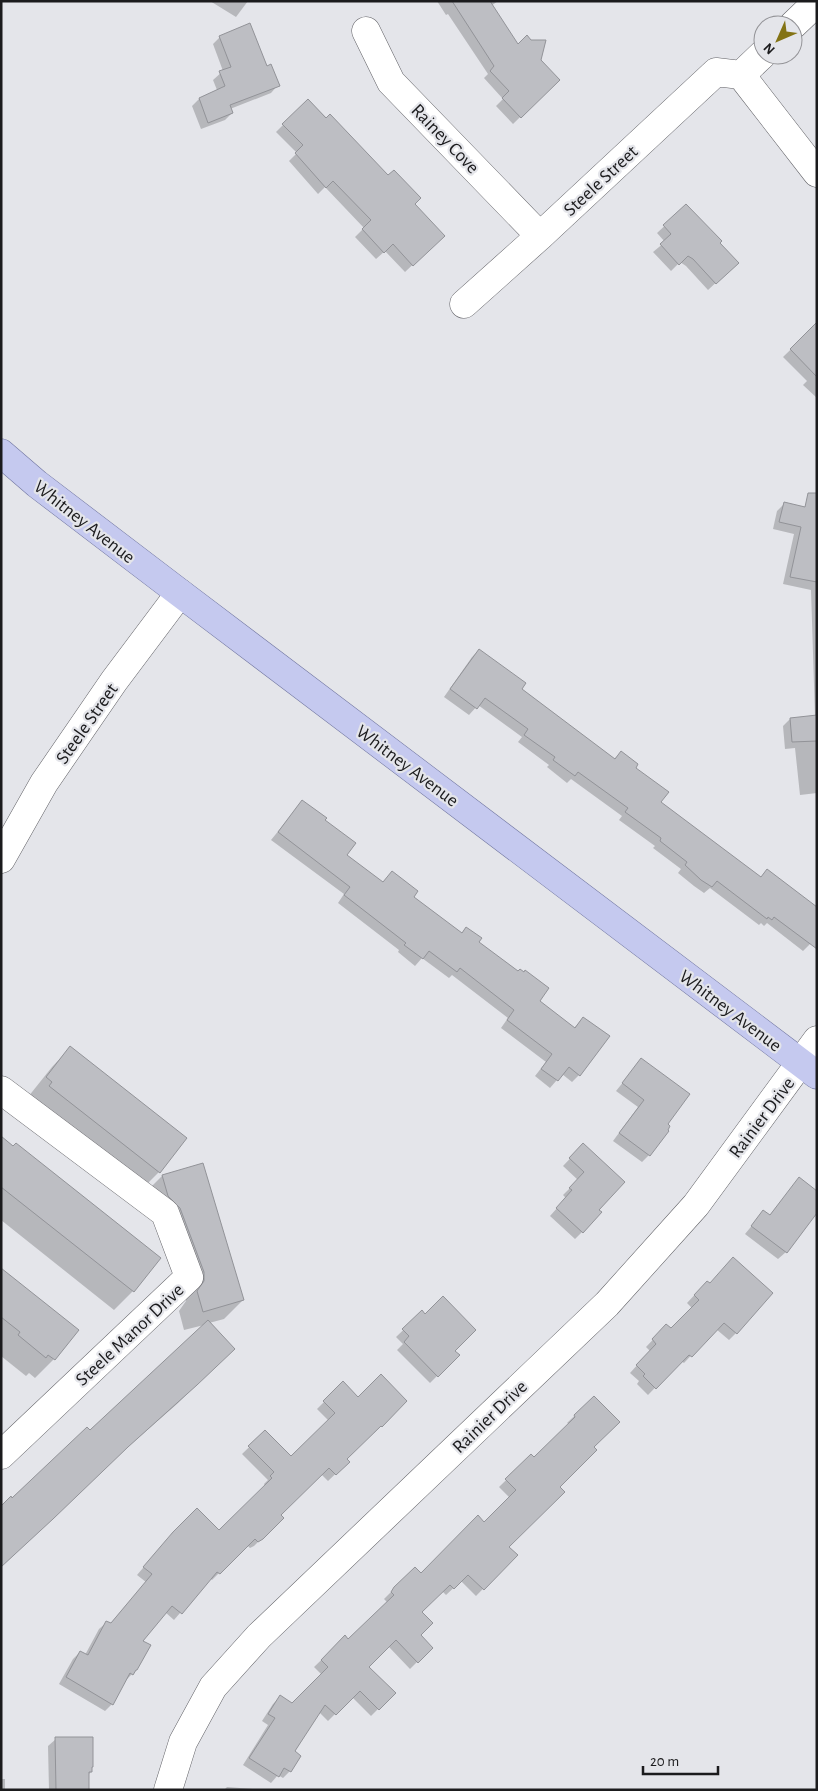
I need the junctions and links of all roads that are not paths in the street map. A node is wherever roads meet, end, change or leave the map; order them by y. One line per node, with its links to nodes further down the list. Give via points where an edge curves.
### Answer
1 (817, 2): 2 (street)
2 (803, 15)
3 (366, 31): 7 (street, Rainey Cove, via 392,82)
4 (753, 64): 5 (street)
5 (741, 75): 6 (street); 7 (street, Steele Street, via 716,72)
6 (817, 173)
7 (540, 236): 8 (street, Steele Street)
8 (464, 304)
9 (1, 453): 10 (main road, Whitney Avenue, via 36,484)
10 (180, 593): 11 (street, Steele Street, via 44,783); 13 (main road, Whitney Avenue)
11 (1, 859)
12 (817, 1040): 13 (street, Rainier Drive)
13 (809, 1069): 16 (street, Rainier Drive, via 696,1205 607,1304 258,1636 214,1687 183,1742)
14 (1, 1090): 15 (street, Steele Manor Drive, via 165,1213 189,1277)
15 (1, 1455)
16 (168, 1790)

